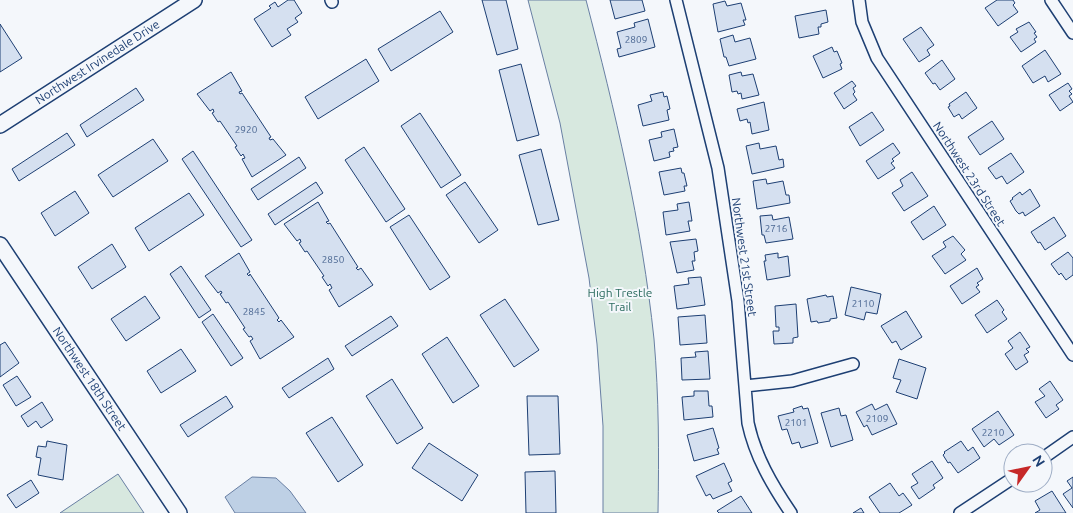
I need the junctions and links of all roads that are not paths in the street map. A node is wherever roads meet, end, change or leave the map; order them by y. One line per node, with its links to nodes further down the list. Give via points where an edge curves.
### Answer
1 (194, 0): 6 (main road, Northwest Irvinedale Drive)
2 (676, 0): 10 (street, Northwest 21st Street, via 718,168 738,301)
3 (859, 0): 8 (street, Northwest 23rd Street, via 862,22 877,58)
4 (1051, 0): 5 (street)
5 (1073, 33)
6 (0, 125)
7 (0, 246): 14 (main road, Northwest 18th Street)
8 (1073, 356)
9 (853, 364): 10 (street, via 792,381)
10 (745, 386): 15 (street, Northwest 21st Street, via 752,443)
11 (1073, 437): 12 (street)
12 (1053, 451)
13 (1003, 485): 16 (street)
14 (179, 513)
15 (791, 513)
16 (960, 513)

